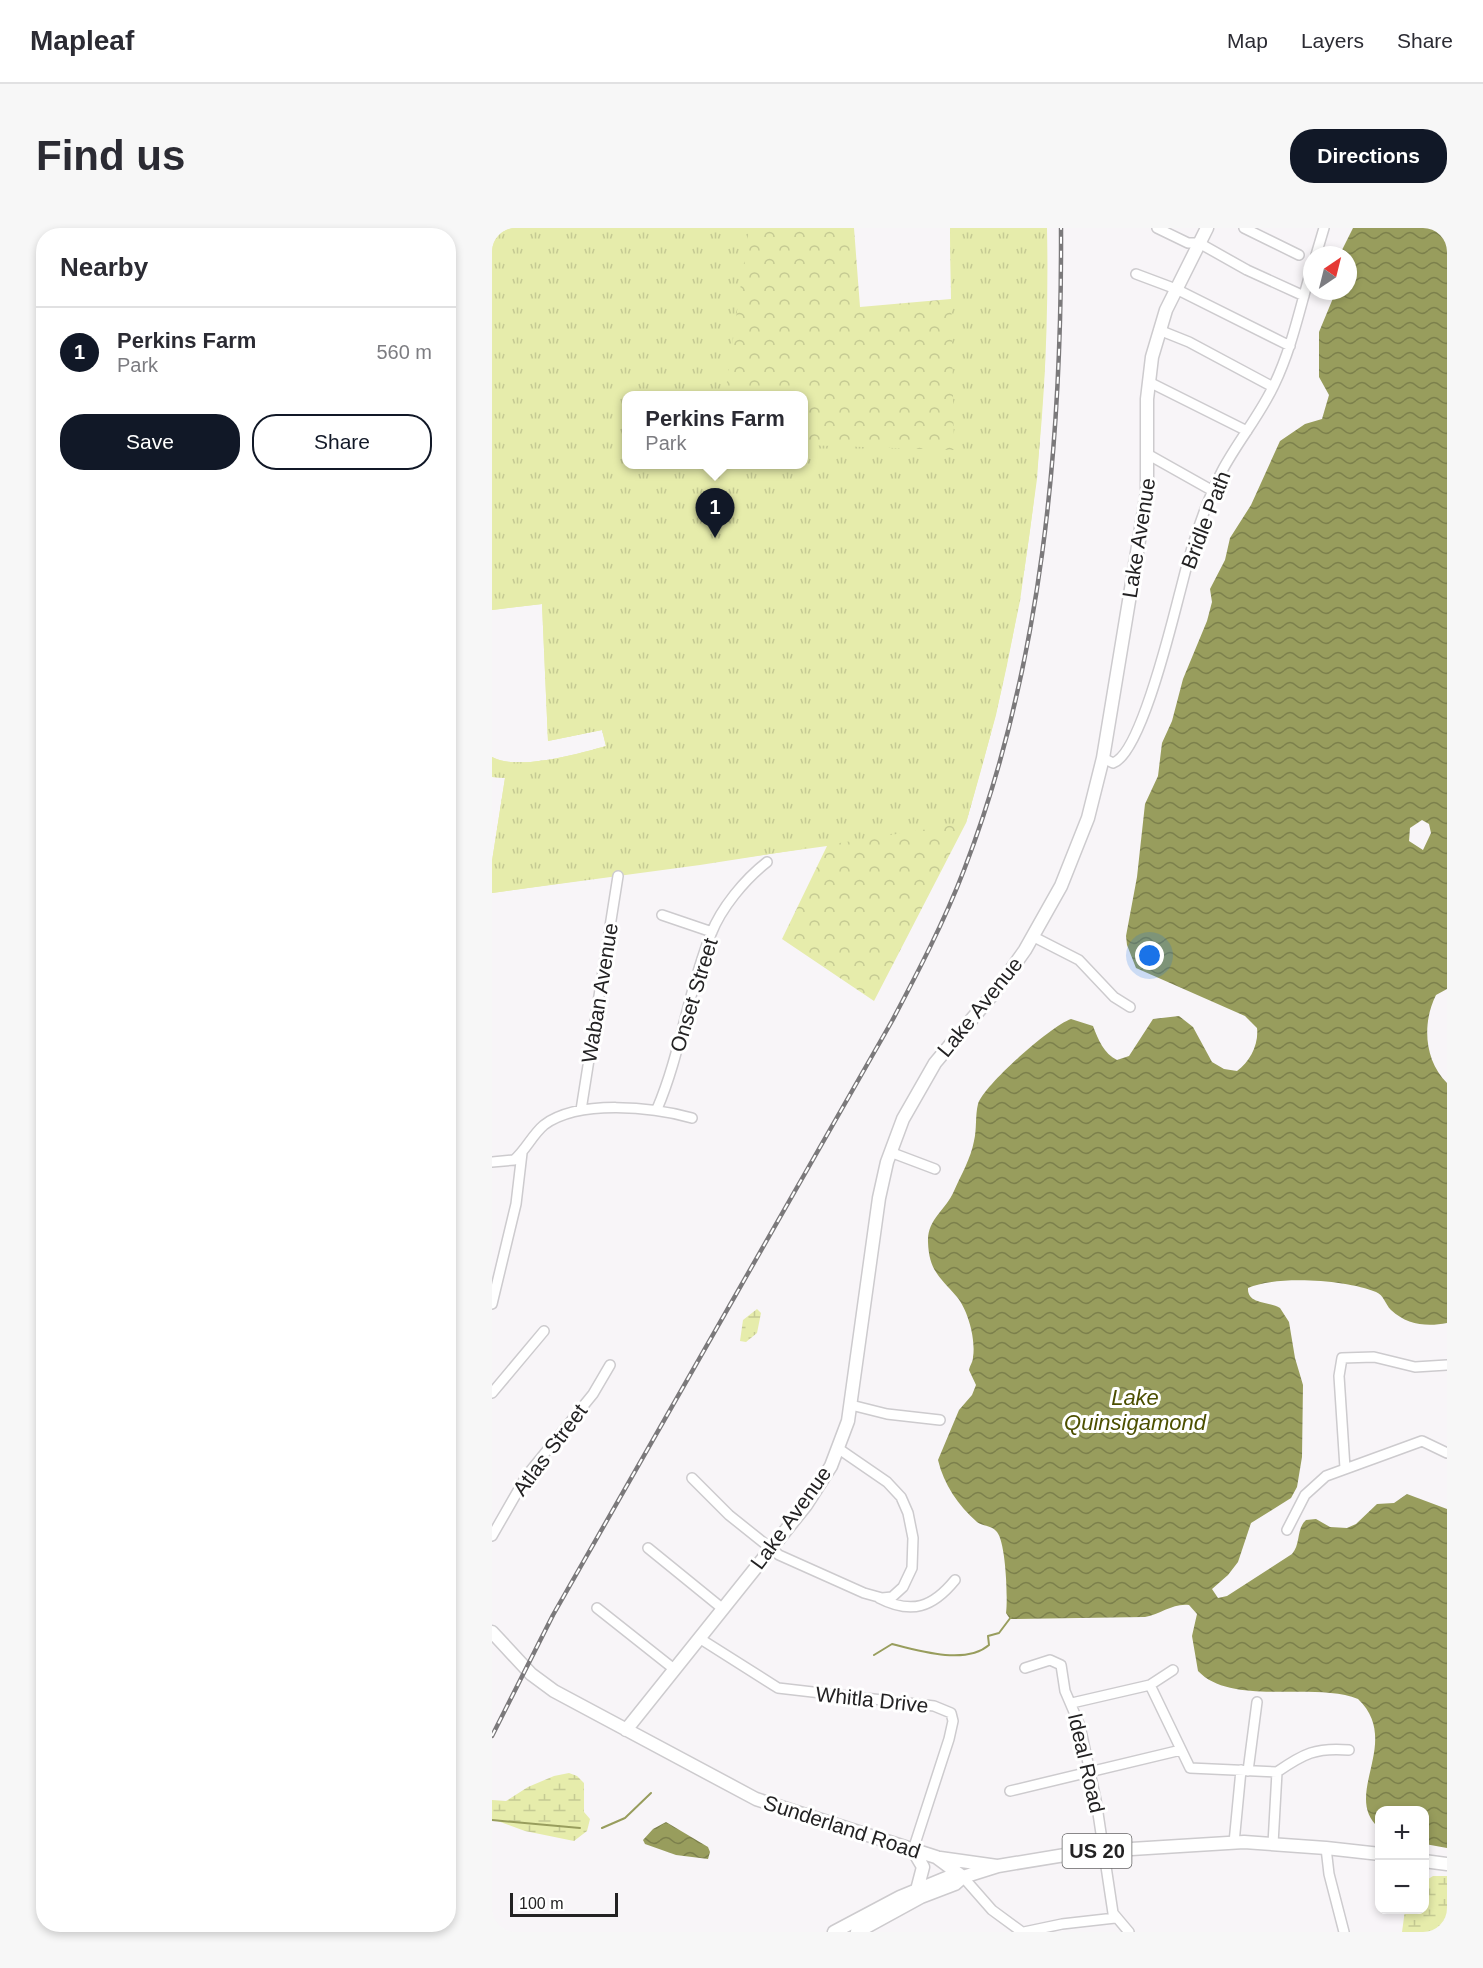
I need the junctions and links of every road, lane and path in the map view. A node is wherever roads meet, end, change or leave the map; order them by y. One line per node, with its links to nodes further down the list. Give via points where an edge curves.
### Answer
1 (1157, 228): 5 (street, via 1188,243)
2 (1207, 228): 5 (main road, Lake Avenue)
3 (1244, 228): 7 (street)
4 (1324, 228): 6 (street)
5 (1199, 243): 9 (main road, Lake Avenue); 10 (street)
6 (1319, 246)
7 (1299, 255)
8 (1136, 274): 9 (street)
9 (1176, 289): 12 (main road, Lake Avenue); 13 (street)
10 (1303, 296)
11 (1303, 300): 13 (street, Bridle Path)
12 (1159, 330): 14 (main road, Lake Avenue); 15 (street)
13 (1290, 346): 15 (street, Bridle Path)
14 (1149, 382): 16 (street); 17 (main road, Lake Avenue)
15 (1274, 387): 16 (street, Bridle Path)
16 (1247, 430): 18 (street, Bridle Path)
17 (1149, 455): 18 (street); 19 (main road, Lake Avenue, via 1146,504)
18 (1213, 491): 19 (street, Bridle Path, via 1185,571 1170,638 1132,743 1119,760)
19 (1103, 758): 24 (main road, Lake Avenue, via 1076,851)
20 (767, 862): 23 (street, Onset Street, via 740,890)
21 (618, 876): 27 (street, Waban Avenue)
22 (662, 915): 23 (street)
23 (712, 932): 26 (street, Onset Street)
24 (1034, 937): 25 (street, via 1079,960 1114,997); 30 (main road, Lake Avenue, via 1003,982 930,1070 906,1111)
25 (1130, 1007)
26 (657, 1109): 27 (street); 28 (street)
27 (581, 1110): 29 (street, via 545,1124)
28 (692, 1118)
29 (522, 1152): 31 (street, via 509,1162); 33 (street, via 516,1204)
30 (890, 1152): 32 (street); 38 (main road, Lake Avenue, via 877,1209)
31 (492, 1162)
32 (935, 1169)
33 (492, 1304)
34 (543, 1331): 37 (street)
35 (610, 1365): 45 (street, Atlas Street, via 593,1394 527,1475)
36 (1447, 1365): 42 (street, via 1415,1367 1372,1357 1342,1358 1339,1376)
37 (492, 1393)
38 (851, 1405): 39 (street); 40 (main road, Lake Avenue)
39 (940, 1420)
40 (839, 1449): 46 (main road, Lake Avenue, via 806,1505); 49 (street, via 887,1482 900,1497 910,1521 914,1550 909,1575 895,1595)
41 (1447, 1453): 42 (street, via 1422,1441)
42 (1345, 1468): 44 (street, via 1310,1489)
43 (692, 1478): 46 (street, via 729,1515)
44 (1287, 1530)
45 (492, 1536)
46 (773, 1547): 49 (street, via 779,1555); 51 (main road, Lake Avenue)
47 (648, 1548): 51 (street)
48 (955, 1580): 49 (street, via 939,1599 910,1607 892,1605)
49 (874, 1596)
50 (597, 1608): 55 (street)
51 (723, 1609): 53 (main road, Lake Avenue)
52 (492, 1632): 60 (main road, Sunderland Road, via 537,1679)
53 (699, 1638): 55 (main road, Lake Avenue); 70 (street, Whitla Drive, via 778,1688 934,1706 951,1713 950,1739)
54 (1025, 1668): 59 (street, Ideal Road, via 1042,1661 1059,1662 1065,1691)
55 (674, 1669): 60 (main road, Lake Avenue)
56 (1173, 1670): 57 (street)
57 (1150, 1685): 59 (street); 61 (street)
58 (1257, 1702): 63 (street)
59 (1072, 1703): 65 (street, Ideal Road)
60 (626, 1730): 70 (main road, Sunderland Road, via 766,1803)
61 (1181, 1750): 63 (street, via 1190,1768); 65 (street)
62 (1349, 1750): 64 (street, via 1321,1749)
63 (1244, 1771): 64 (street); 67 (street)
64 (1277, 1772): 68 (street)
65 (1090, 1773): 66 (street); 71 (street, Ideal Road)
66 (1010, 1791)
67 (1234, 1843): 68 (main road, US 20); 71 (main road, US 20)
68 (1274, 1844): 69 (main road, US 20)
69 (1326, 1848): 72 (main road, US 20); 84 (street)
70 (913, 1850): 73 (main road, Sunderland Road); 78 (main road, via 923,1867)
71 (1105, 1850): 76 (main road, US 20); 79 (street, Ideal Road)
72 (1375, 1853)
73 (936, 1857): 76 (main road); 77 (main road, Sunderland Road)
74 (1429, 1862): 75 (main road)
75 (1447, 1864)
76 (998, 1866): 77 (main road, US 20)
77 (963, 1876): 78 (main road, US 20, via 951,1876); 81 (main road, US 20, via 955,1884 913,1901); 82 (street, via 992,1910)
78 (917, 1890): 80 (main road, US 20)
79 (1115, 1918): 82 (street); 83 (street)
80 (834, 1932)
81 (857, 1932)
82 (1023, 1932)
83 (1129, 1932)
84 (1344, 1932)

